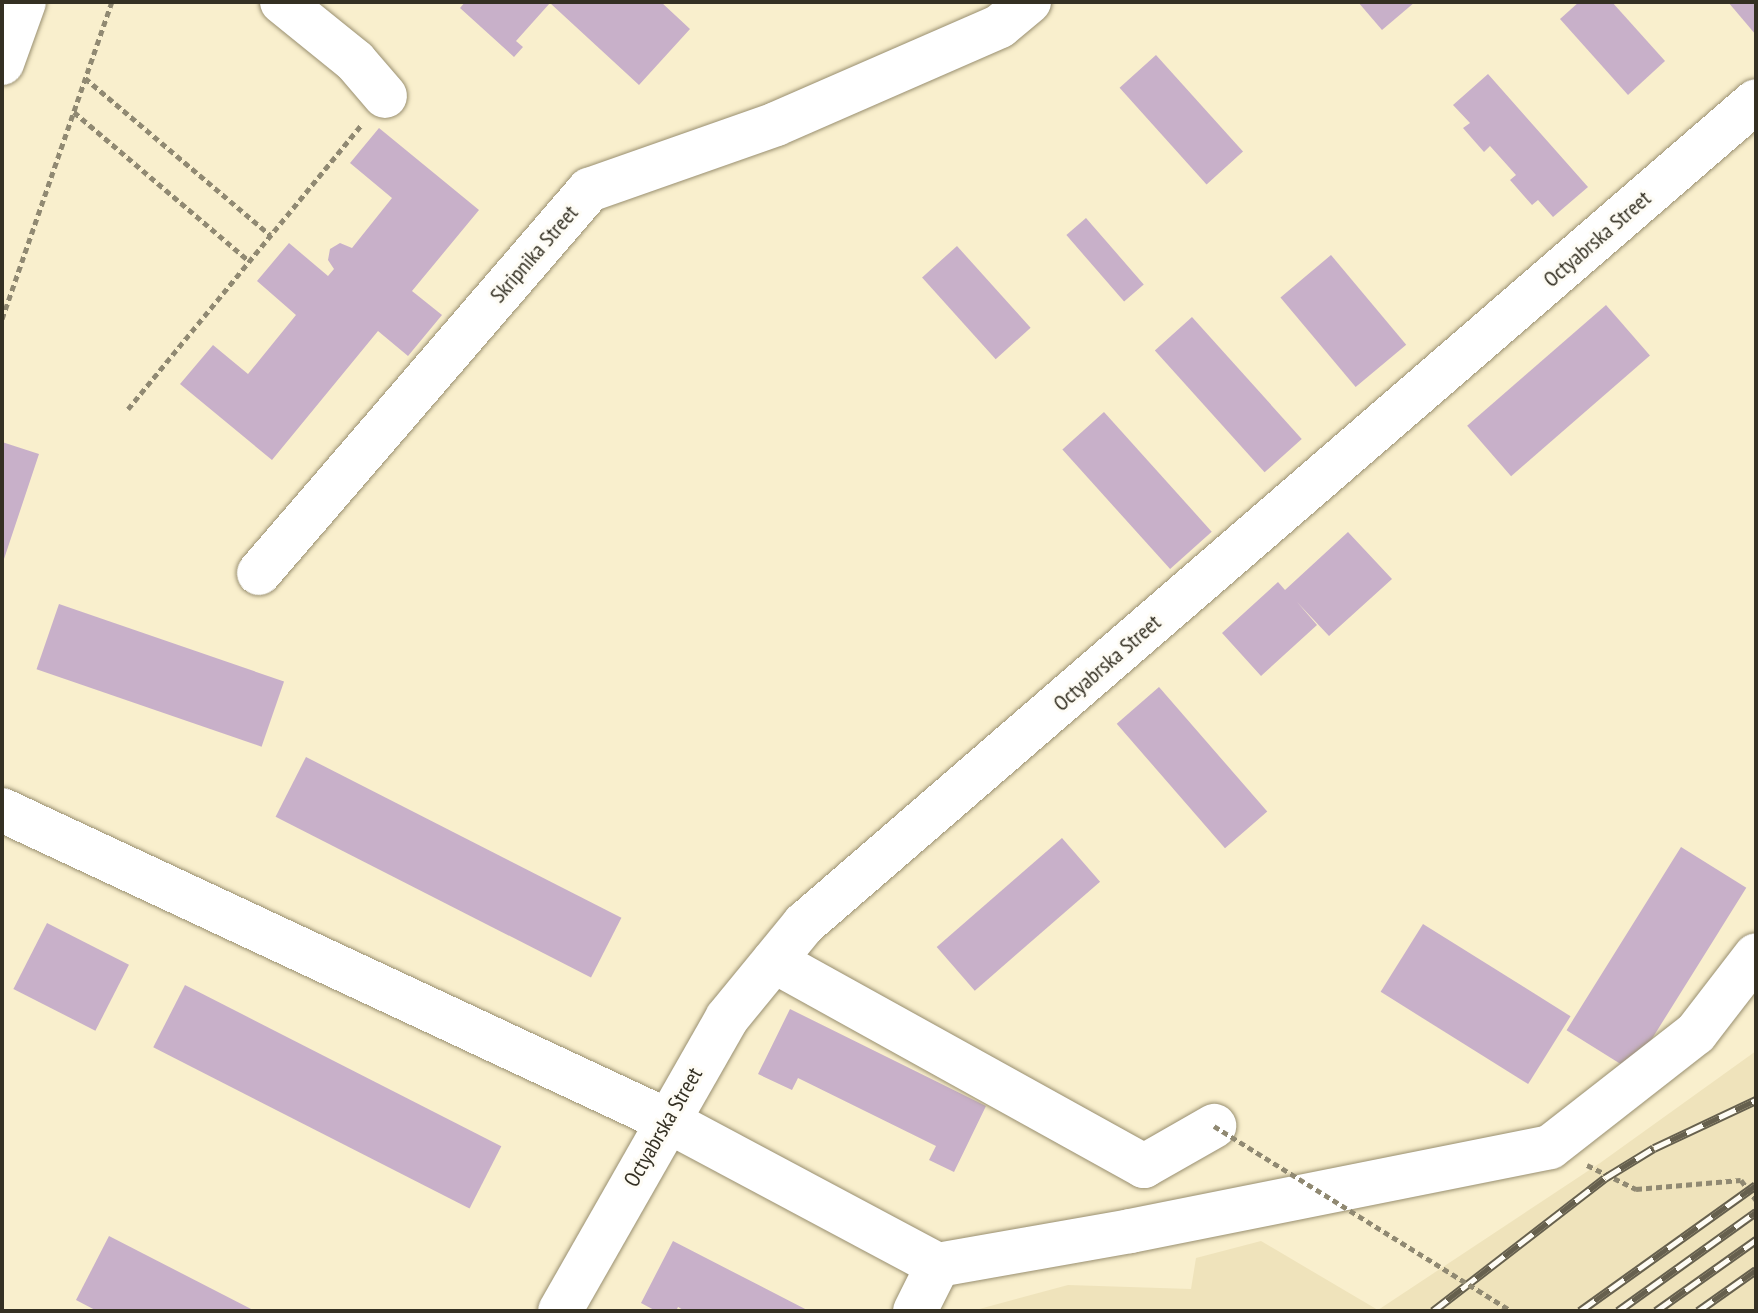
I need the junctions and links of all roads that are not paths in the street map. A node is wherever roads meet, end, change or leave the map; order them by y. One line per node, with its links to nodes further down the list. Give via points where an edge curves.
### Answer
1 (24, 2): 4 (main road)
2 (282, 2): 5 (main road, via 355,61)
3 (1029, 2): 7 (main road, Skripnika Street, via 1000,26 776,124 589,190)
4 (2, 63)
5 (385, 96)
6 (1756, 101): 10 (main road, Octyabrska Street, via 804,924)
7 (259, 573)
8 (2, 810): 11 (main road)
9 (1756, 955): 13 (main road, via 1696,1033 1550,1147)
10 (774, 961): 11 (main road, Octyabrska Street, via 727,1018); 12 (main road, via 1144,1166)
11 (666, 1120): 13 (main road); 14 (main road, Octyabrska Street)
12 (1214, 1126)
13 (938, 1265): 15 (main road)
14 (560, 1311)
15 (915, 1311)

